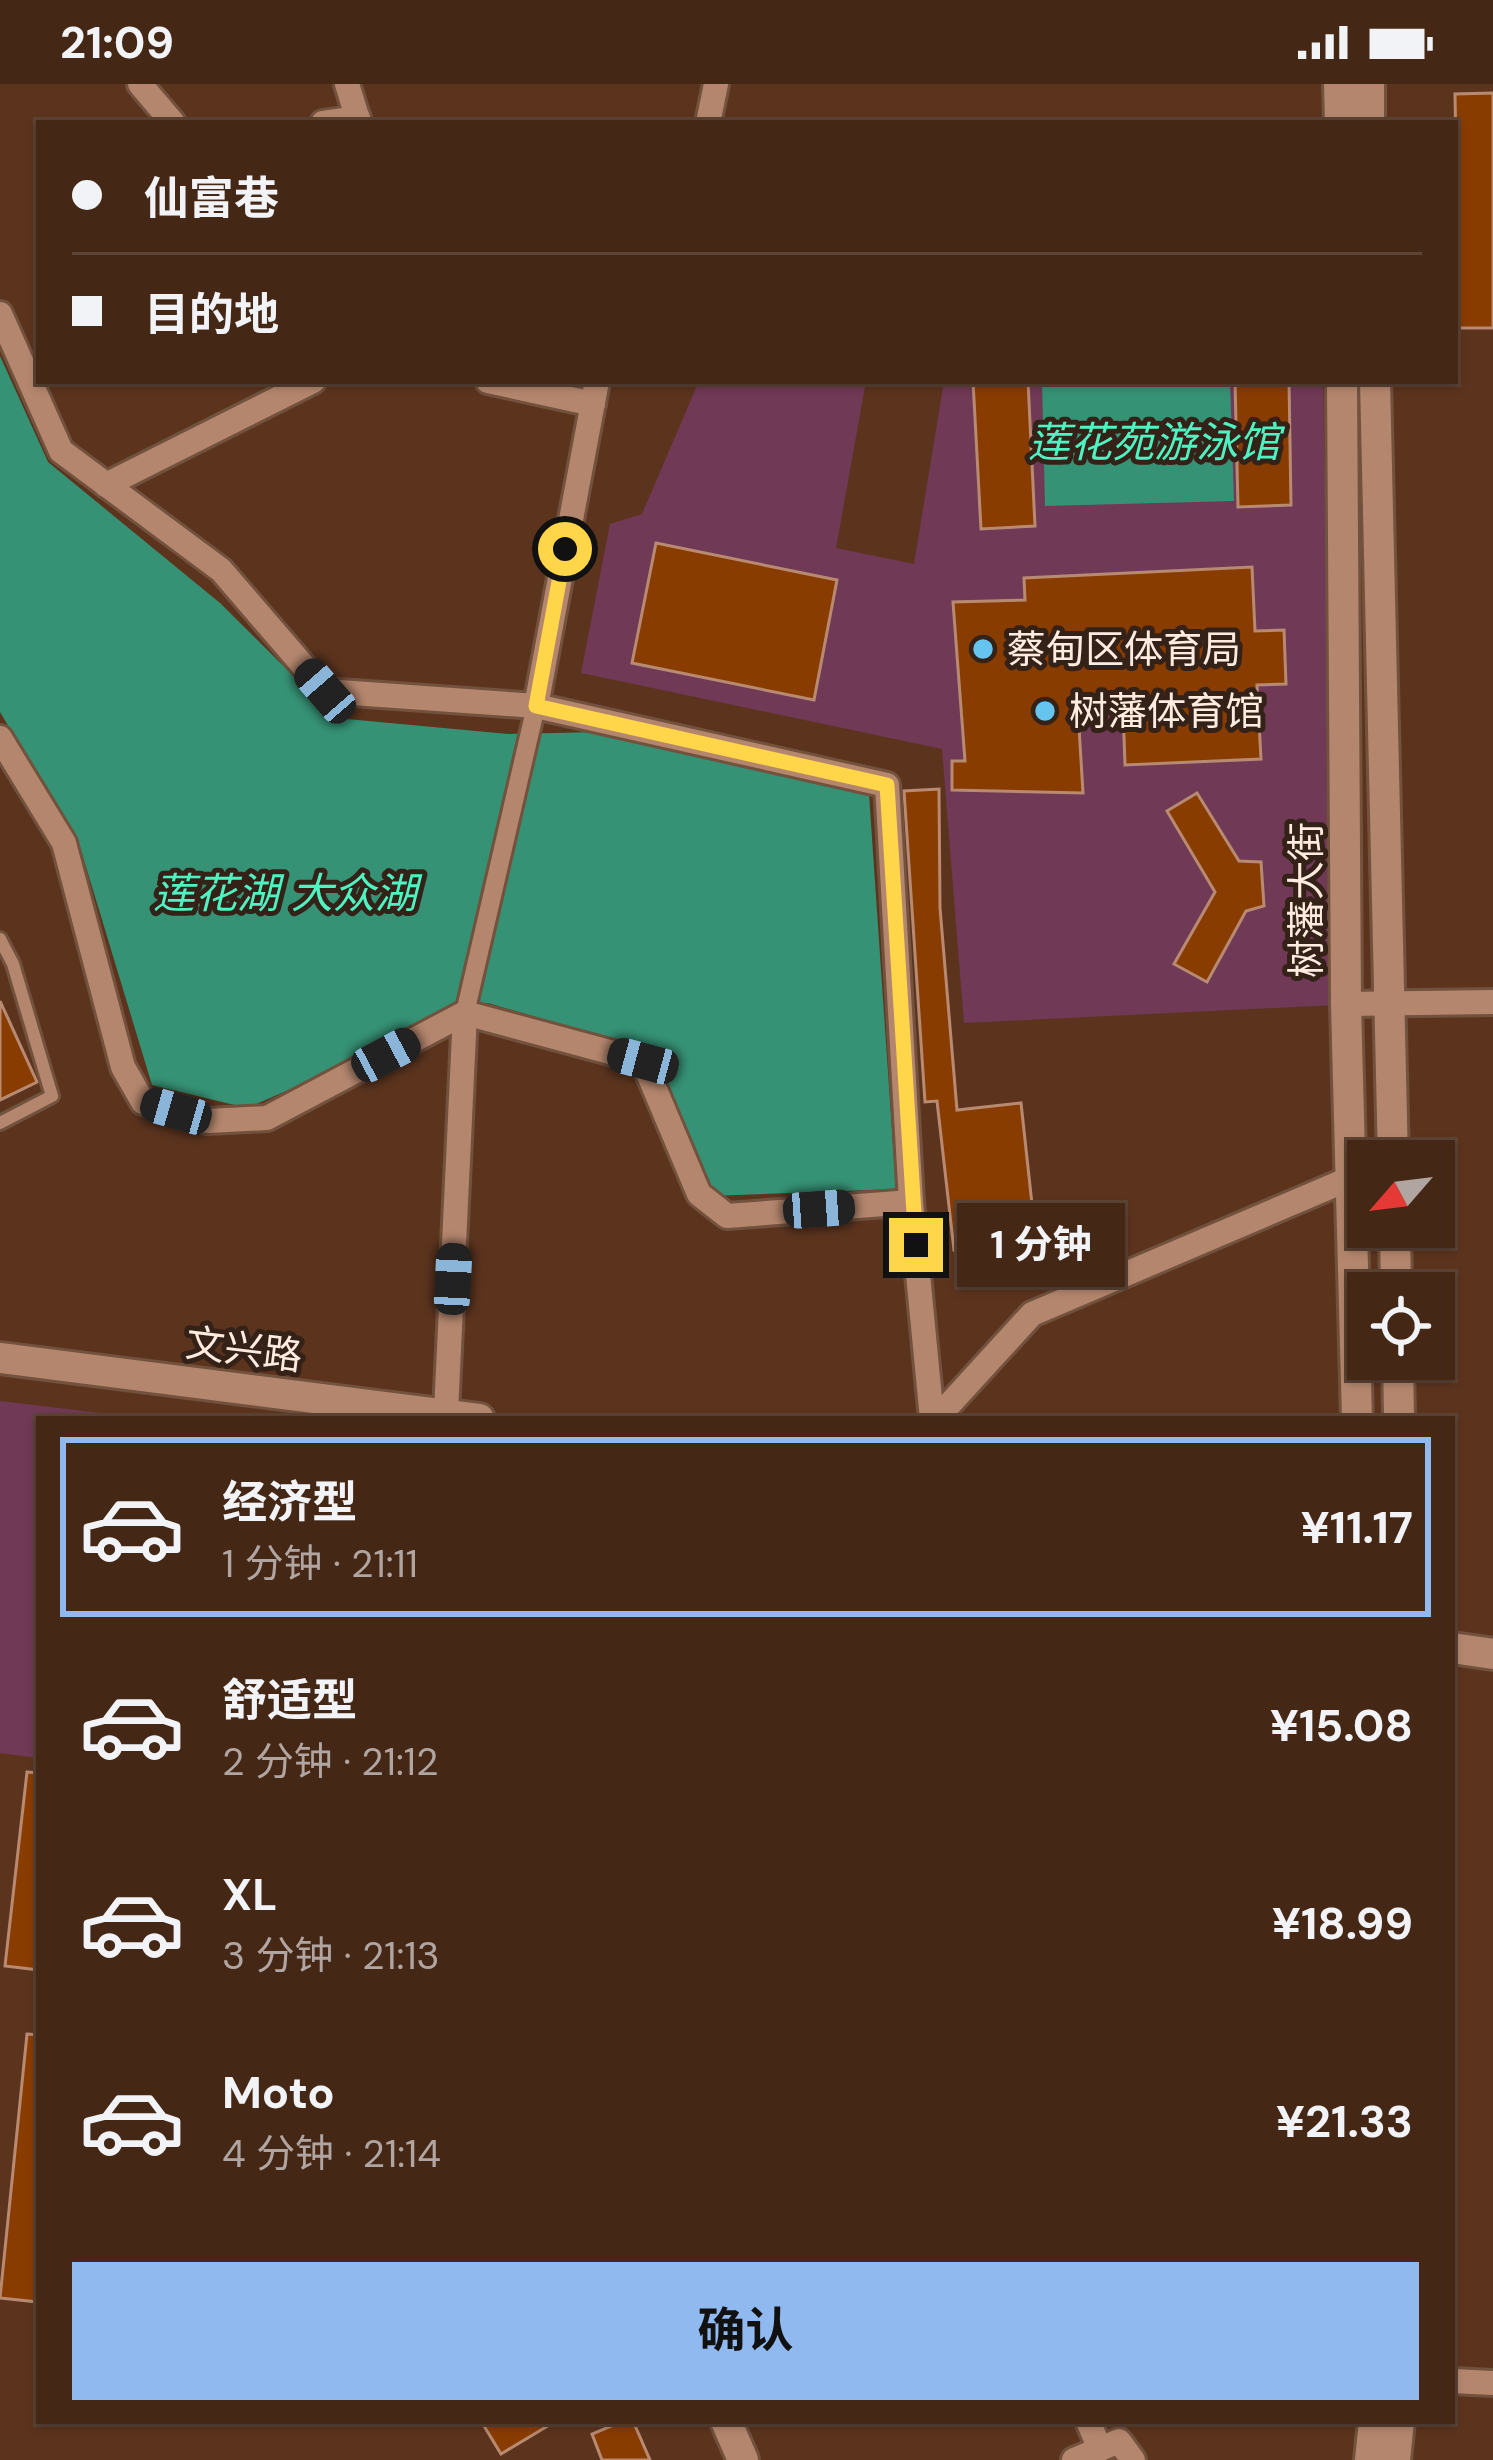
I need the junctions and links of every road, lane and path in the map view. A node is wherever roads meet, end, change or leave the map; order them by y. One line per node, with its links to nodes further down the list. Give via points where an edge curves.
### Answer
1 (140, 84): 6 (street)
2 (347, 84): 7 (street)
3 (716, 84): 8 (street)
4 (1340, 84): 9 (street)
5 (1369, 84): 10 (street)
6 (170, 120)
7 (358, 120)
8 (709, 120)
9 (1340, 120)
10 (1370, 120)
11 (0, 314): 17 (street, via 61,452)
12 (307, 384): 17 (street)
13 (517, 384): 16 (street)
14 (1342, 384): 23 (street, 树藩大街)
15 (1375, 384): 22 (street, 树藩大街)
16 (595, 392): 18 (street)
17 (106, 485): 18 (street, via 221,570 325,691)
18 (536, 706): 24 (street); 29 (street, via 887,785)
19 (0, 738): 24 (street, via 64,843 123,1067 143,1102 208,1120 267,1118)
20 (0, 939): 25 (lane, via 52,1096)
21 (1493, 1002): 22 (street)
22 (1390, 1003): 23 (street); 27 (street, 树藩大街)
23 (1346, 1004): 26 (street, 树藩大街)
24 (465, 1012): 29 (street, via 643,1061 698,1194 727,1216); 33 (street)
25 (0, 1123)
26 (1350, 1140)
27 (1393, 1140)
28 (1347, 1180): 36 (street, via 1032,1314)
29 (911, 1202): 35 (street)
30 (1353, 1248): 37 (street, 树藩大街)
31 (0, 1358): 33 (street, 文兴路)
32 (1398, 1380): 38 (street)
33 (446, 1412): 34 (street, 文兴路)
34 (465, 1416)
35 (934, 1416)
36 (937, 1416)
37 (1357, 1416)
38 (1399, 1416)
39 (1455, 1648): 40 (street)
40 (1493, 1654)
41 (1455, 2381): 42 (street)
42 (1493, 2383)
43 (727, 2424): 48 (street)
44 (1089, 2424): 47 (street)
45 (1374, 2424): 51 (street)
46 (1399, 2424): 52 (street)
47 (1100, 2449): 49 (street); 50 (street, via 1119,2441)
48 (743, 2460)
49 (1074, 2460)
50 (1133, 2460)
51 (1370, 2460)
52 (1395, 2460)

